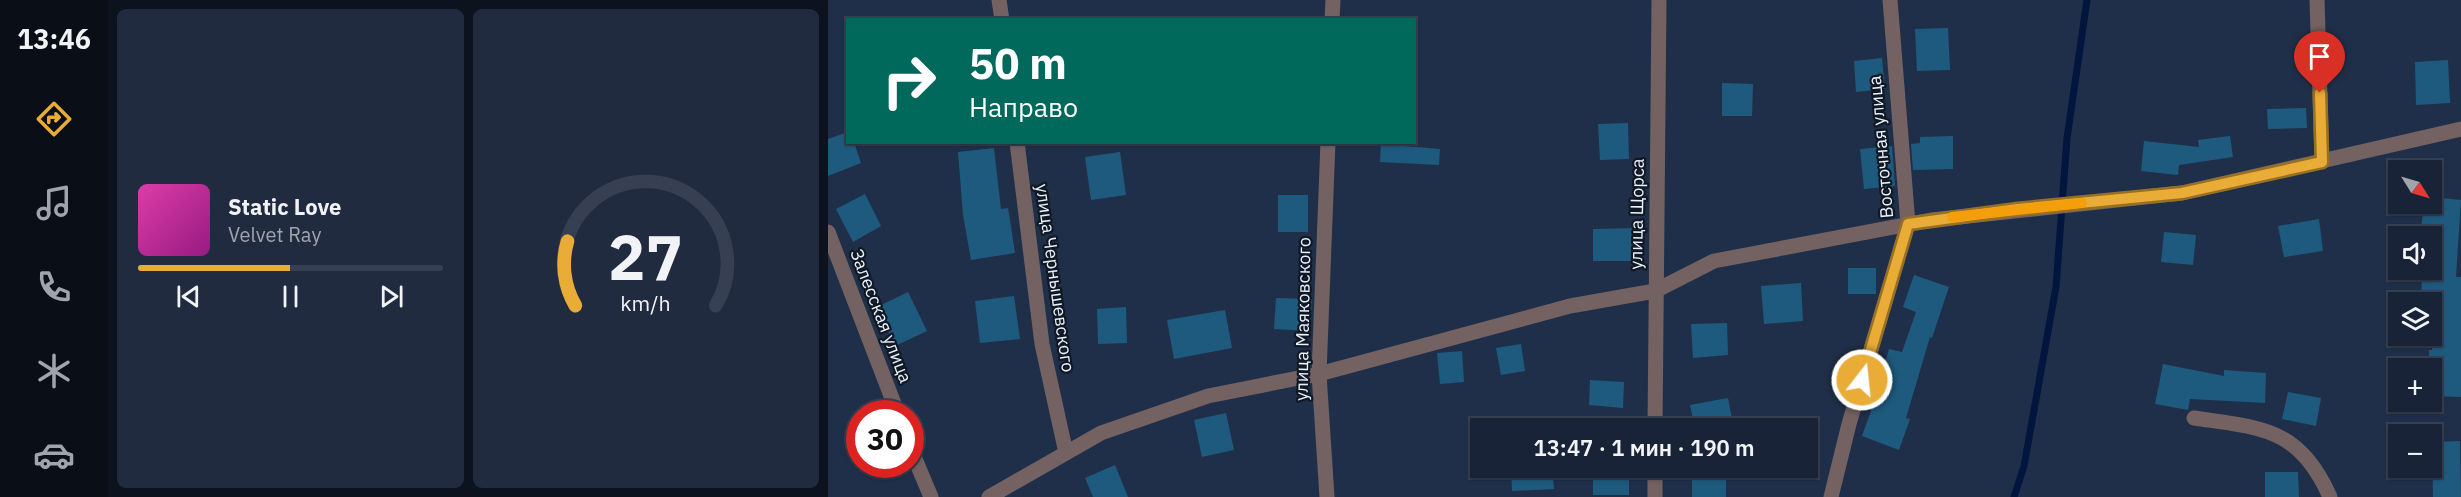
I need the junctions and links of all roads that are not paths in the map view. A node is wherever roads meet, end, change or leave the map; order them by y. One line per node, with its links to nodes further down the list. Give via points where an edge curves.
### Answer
1 (999, 0): 6 (street)
2 (1333, 0): 7 (street)
3 (1659, 0): 14 (street, улица Щорса)
4 (1890, 0): 12 (street, Восточная улица)
5 (2317, 0): 11 (street)
6 (1002, 18)
7 (1332, 18)
8 (2461, 129): 11 (street)
9 (1017, 144): 19 (street, улица Чернышевского, via 1042,345)
10 (1328, 144): 15 (street, улица Маяковского)
11 (2322, 162): 12 (street, via 2182,193)
12 (1908, 224): 14 (street, via 1714,261); 26 (street, Восточная улица)
13 (828, 232): 16 (street, Залесская улица)
14 (1655, 291): 15 (street, via 1570,306); 17 (street, улица Щорса)
15 (1319, 375): 19 (street, via 1208,396 1101,434); 24 (street, улица Маяковского)
16 (893, 400)
17 (1655, 418)
18 (2194, 418): 27 (street, via 2260,428 2292,442 2323,481)
19 (1066, 453): 23 (street)
20 (923, 478): 22 (street)
21 (1655, 478): 25 (street)
22 (931, 497)
23 (988, 497)
24 (1327, 497)
25 (1655, 497)
26 (1831, 497)
27 (2330, 497)

